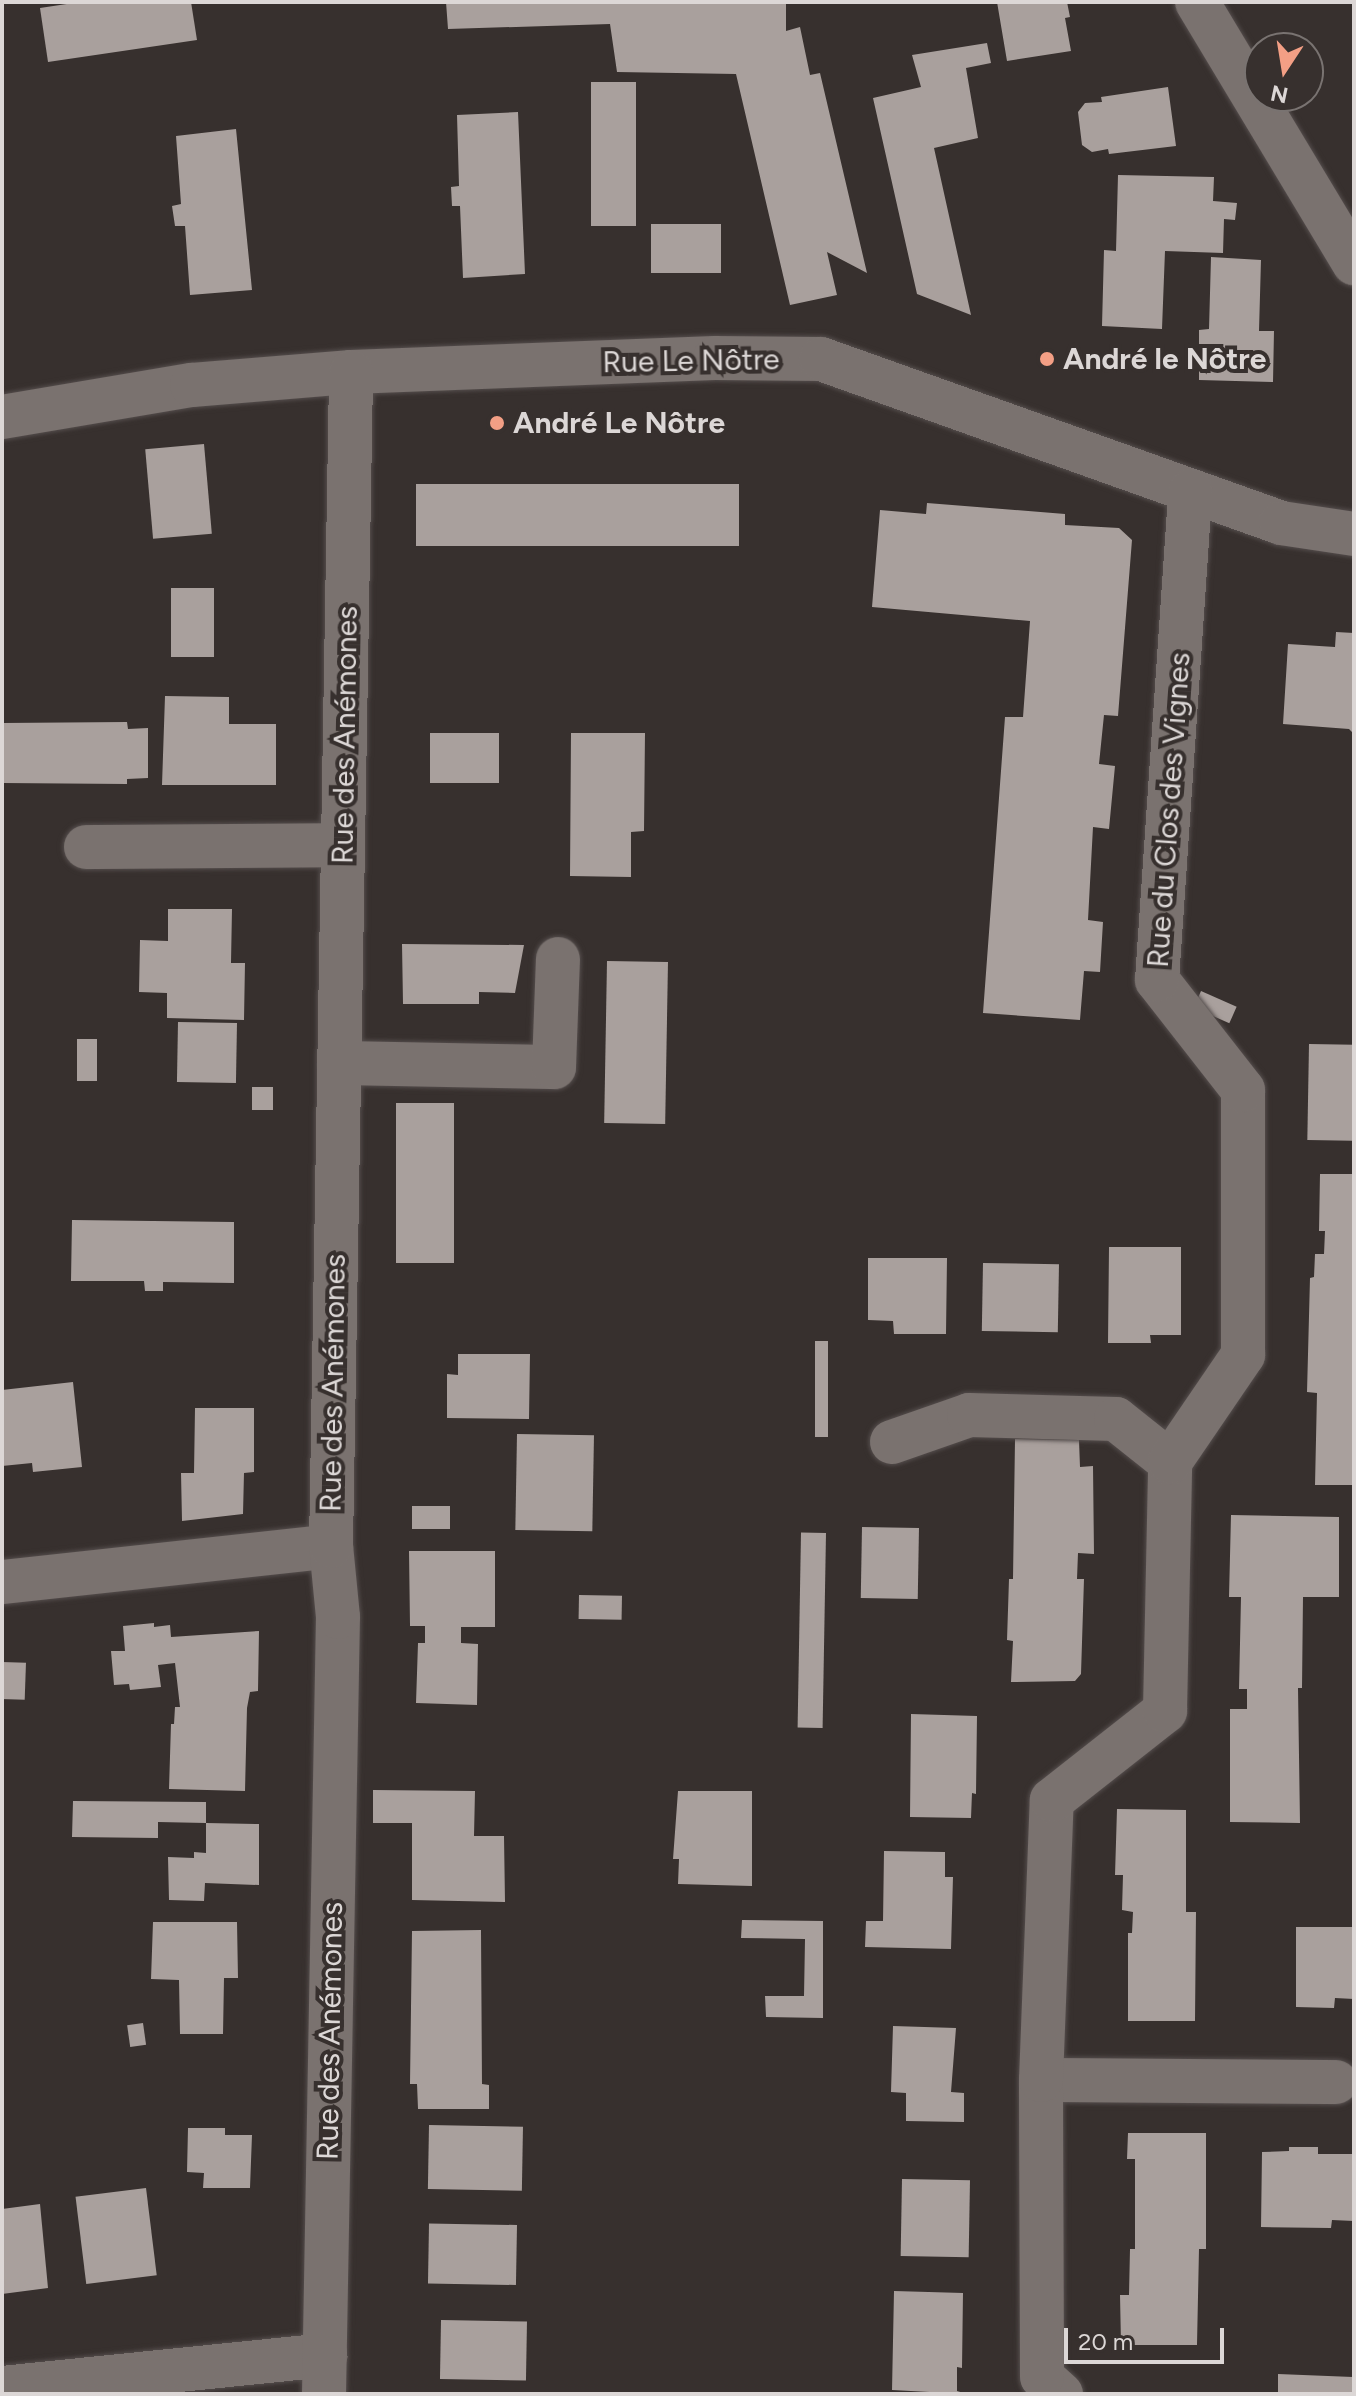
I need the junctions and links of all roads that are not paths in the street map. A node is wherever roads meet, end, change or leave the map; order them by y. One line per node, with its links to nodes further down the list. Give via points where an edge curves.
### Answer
1 (1197, 2): 2 (street)
2 (1354, 263)
3 (351, 372): 4 (street, Rue Le Nôtre, via 192,385); 5 (street, Rue Le Nôtre, via 700,358 821,359); 7 (street, Rue des Anémones)
4 (2, 417)
5 (1190, 491): 6 (street, Rue Le Nôtre, via 1281,523); 12 (street, Rue du Clos des Vignes, via 1157,980 1243,1090 1243,1355)
6 (1354, 534)
7 (343, 845): 8 (street); 10 (street, Rue des Anémones)
8 (86, 847)
9 (558, 959): 10 (street, via 554,1067)
10 (339, 1063): 13 (street, Rue des Anémones)
11 (892, 1442): 12 (street, via 969,1415 1116,1419)
12 (1170, 1462): 15 (street, via 1165,1711 1052,1800)
13 (331, 1546): 14 (street); 17 (street, Rue des Anémones, via 338,1617)
14 (2, 1582)
15 (1041, 2080): 16 (street); 19 (street, via 1042,2377)
16 (1336, 2082)
17 (325, 2374): 18 (street)
18 (2, 2388)
19 (1061, 2394)

